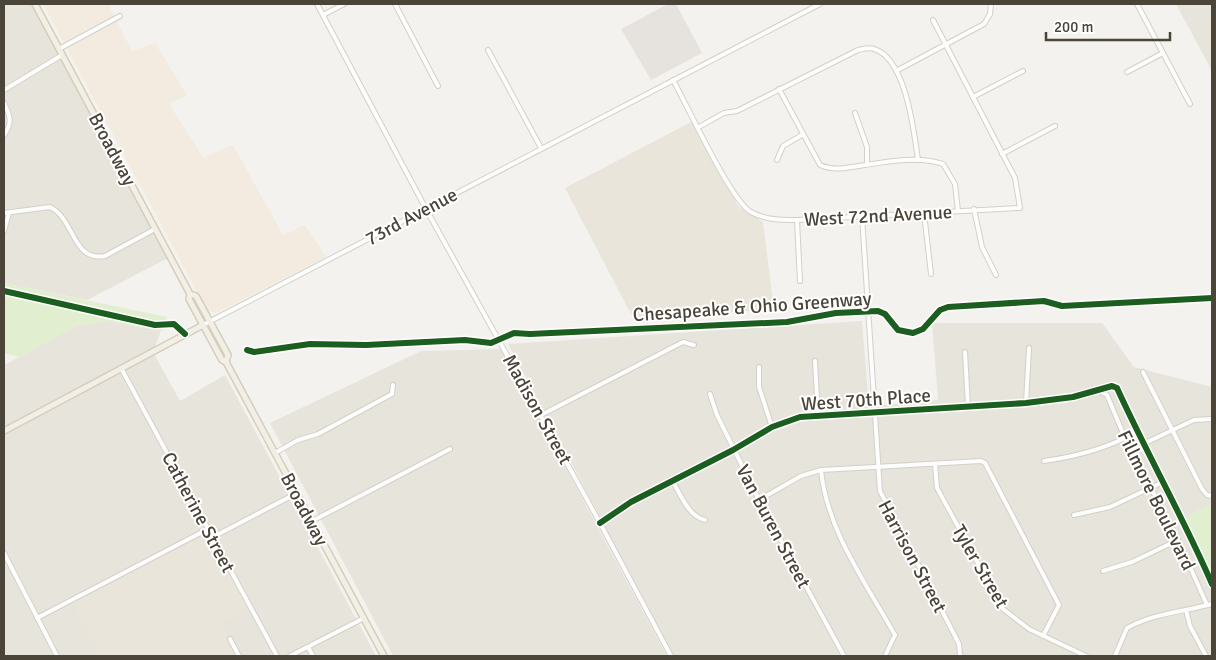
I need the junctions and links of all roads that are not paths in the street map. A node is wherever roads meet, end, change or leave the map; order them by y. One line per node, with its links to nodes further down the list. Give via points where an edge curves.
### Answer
1 (35, 4): 12 (main road, Broadway)
2 (317, 4): 8 (street, Madison Street)
3 (344, 4): 8 (street)
4 (395, 4): 20 (street)
5 (820, 4): 19 (street, 73rd Avenue)
6 (991, 4): 11 (street, via 984,24)
7 (1137, 4): 14 (street)
8 (323, 14): 36 (street, Madison Street)
9 (120, 16): 12 (street)
10 (933, 20): 11 (street)
11 (946, 45): 16 (street); 23 (street)
12 (59, 49): 15 (main road, Broadway)
13 (488, 50): 31 (street)
14 (1163, 52): 18 (street); 25 (street)
15 (62, 55): 22 (street); 43 (main road, Broadway)
16 (896, 71): 21 (street, via 886,55 873,48 858,50); 34 (street, via 912,114)
17 (1023, 71): 23 (street)
18 (1127, 72)
19 (673, 80): 28 (street); 31 (street, 73rd Avenue)
20 (438, 86)
21 (779, 89): 28 (street); 30 (street)
22 (4, 90)
23 (973, 98): 32 (street)
24 (4, 103): 29 (street, via 11,116 9,129)
25 (1190, 104)
26 (855, 113): 35 (street, via 867,148)
27 (1055, 126): 32 (street)
28 (699, 127): 42 (street, West 72nd Avenue, via 740,203 762,216)
29 (4, 135)
30 (802, 135): 33 (street, via 783,146); 35 (street, via 820,165 833,170)
31 (541, 148): 36 (street, 73rd Avenue)
32 (1002, 154): 37 (street, West 72nd Avenue, via 1014,178 1020,208)
33 (777, 160)
34 (918, 160): 35 (street); 38 (street, via 943,164 951,174 956,184)
35 (866, 164)
36 (426, 209): 49 (street, 73rd Avenue); 65 (street, Madison Street)
37 (974, 210): 38 (street, West 72nd Avenue); 46 (street, via 982,247)
38 (958, 211): 40 (street, West 72nd Avenue)
39 (6, 213): 43 (street, via 50,207 63,218 83,251 97,257 105,256); 44 (street)
40 (924, 213): 41 (street, West 72nd Avenue); 45 (street)
41 (862, 216): 42 (street, West 72nd Avenue); 64 (street, Harrison Street)
42 (797, 220): 47 (street)
43 (156, 229): 48 (main road, Broadway)
44 (4, 232)
45 (931, 274)
46 (996, 275)
47 (800, 282)
48 (190, 294): 49 (main road, Broadway, via 196,296); 50 (main road, Broadway, via 189,299)
49 (210, 321): 50 (street, 73rd Avenue); 55 (main road, Broadway, via 228,355)
50 (203, 325): 55 (main road, Broadway); 57 (main road, 73rd Avenue)
51 (694, 345): 65 (street, via 683,342)
52 (1029, 348): 62 (street)
53 (965, 352): 63 (street)
54 (816, 361): 66 (street)
55 (226, 362): 75 (main road, Broadway)
56 (759, 367): 68 (street, via 762,402)
57 (121, 368): 70 (main road, 73rd Avenue); 90 (street, Catherine Street)
58 (1143, 372): 69 (street)
59 (393, 385): 75 (street, via 392,394)
60 (1099, 391): 62 (street, West 70th Place); 71 (street, Fillmore Boulevard, via 1107,394); 72 (street, Fillmore Boulevard, via 1112,386 1117,388)
61 (710, 394): 74 (street, Van Buren Street)
62 (1026, 403): 63 (street, West 70th Place)
63 (968, 407): 64 (street, West 70th Place)
64 (873, 413): 66 (street, West 70th Place); 78 (street, Harrison Street)
65 (541, 416): 89 (street, Madison Street)
66 (818, 416): 68 (street, West 70th Place, via 800,417)
67 (1212, 419): 69 (street, via 1194,420)
68 (772, 427): 74 (street, West 70th Place)
69 (1171, 430): 72 (street); 84 (street, via 1202,489)
70 (4, 431)
71 (1125, 438): 76 (street, via 1102,449); 82 (street, Fillmore Boulevard)
72 (1143, 444): 81 (street, Fillmore Boulevard)
73 (450, 449): 88 (street)
74 (733, 450): 80 (street, West 70th Place); 85 (street, Van Buren Street)
75 (275, 453): 83 (main road, Broadway)
76 (1044, 461)
77 (935, 464): 78 (street); 101 (street, Tyler Street, via 937,488 1003,609 1012,618); 101 (street, via 985,463 1059,605)
78 (877, 468): 79 (street); 104 (street, Harrison Street, via 886,508 954,634)
79 (821, 470): 85 (street, via 801,476); 113 (street, via 823,493 831,520 895,635)
80 (672, 480): 87 (street, via 688,508 697,518); 89 (street, West 70th Place)
81 (1163, 482): 82 (street); 95 (street, Fillmore Boulevard, via 1186,524)
82 (1151, 488): 86 (street, via 1110,507); 92 (street, Fillmore Boulevard)
83 (297, 493): 88 (main road, Broadway); 91 (street)
84 (1212, 496)
85 (759, 500): 112 (street, Van Buren Street)
86 (1074, 515)
87 (705, 520)
88 (312, 521): 100 (main road, Broadway)
89 (600, 523): 111 (street, Madison Street)
90 (208, 529): 91 (street, Catherine Street); 99 (street)
91 (212, 537): 107 (street, Catherine Street)
92 (1178, 540): 94 (street, via 1132,562); 97 (street, Fillmore Boulevard)
93 (4, 552): 99 (street)
94 (1103, 571)
95 (1212, 584)
96 (1212, 604): 97 (street)
97 (1207, 605): 98 (street)
98 (1186, 610): 115 (street, via 1162,613 1127,628); 116 (street, via 1190,626)
99 (36, 618): 105 (street)
100 (364, 618): 103 (street); 110 (main road, Broadway)
101 (1044, 636): 114 (street, Tyler Street)
102 (230, 639): 106 (street)
103 (308, 647): 108 (street); 109 (street)
104 (960, 655)
105 (57, 656)
106 (239, 656)
107 (277, 656)
108 (290, 656)
109 (313, 656)
110 (384, 656)
111 (670, 656)
112 (844, 656)
113 (885, 656)
114 (1086, 656)
115 (1115, 656)
116 (1206, 656)

